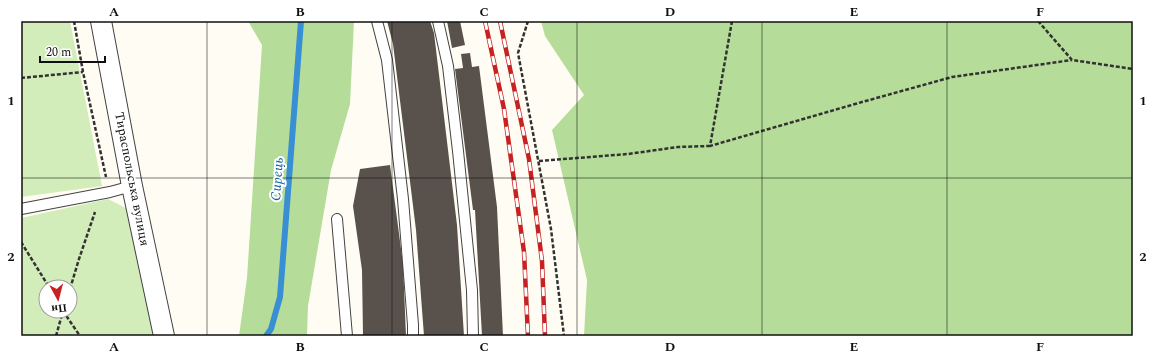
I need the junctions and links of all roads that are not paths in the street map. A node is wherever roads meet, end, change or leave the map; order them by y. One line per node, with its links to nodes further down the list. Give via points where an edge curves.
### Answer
1 (101, 21): 4 (street, Тираспольська вулиця)
2 (376, 21): 9 (lane, via 388,68 403,199)
3 (438, 21): 10 (lane, via 448,66 458,151 472,290)
4 (132, 186): 5 (lane); 7 (street, Тираспольська вулиця)
5 (21, 209)
6 (337, 219): 8 (lane)
7 (164, 336)
8 (347, 336)
9 (413, 336)
10 (473, 336)

